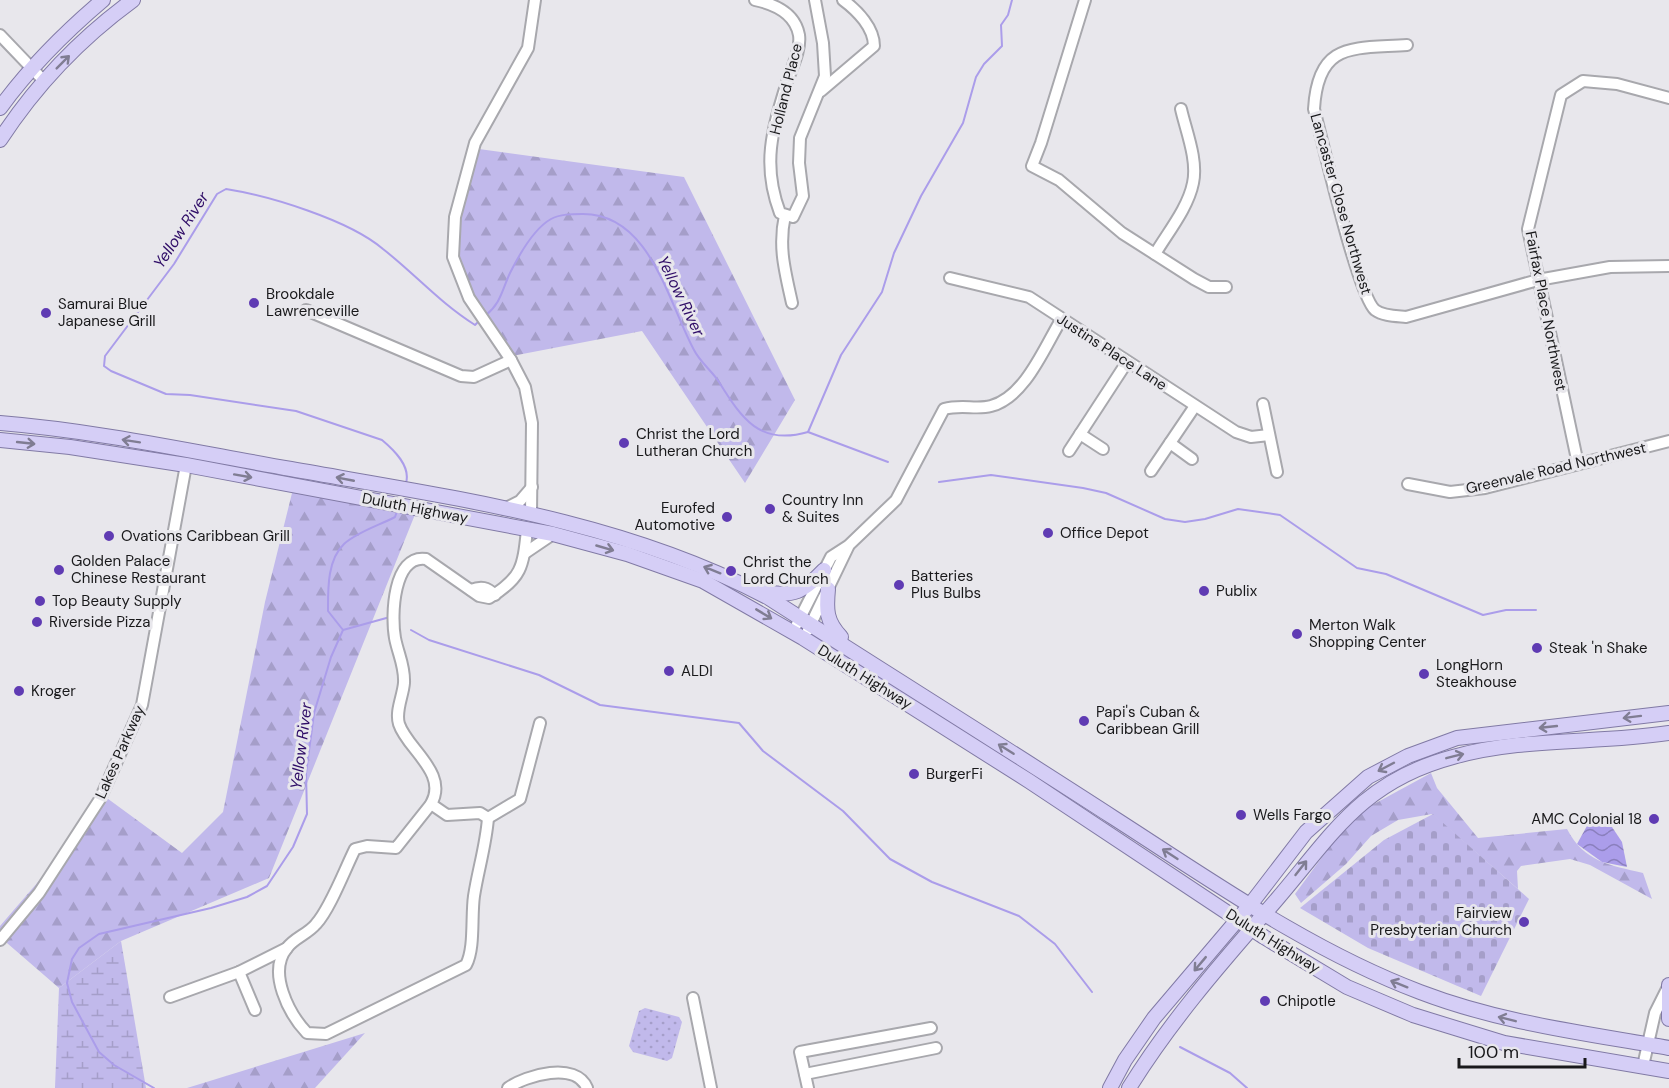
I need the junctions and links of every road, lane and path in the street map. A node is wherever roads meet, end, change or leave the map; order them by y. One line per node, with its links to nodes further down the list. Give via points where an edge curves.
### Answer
1 (103, 0): 10 (main road)
2 (133, 0): 11 (main road, one-way to 2)
3 (535, 0): 26 (street, via 528,48 475,143 455,217 453,257 469,298)
4 (755, 0): 17 (street, Holland Place, via 790,16 798,33 799,45 770,154 769,179 780,213)
5 (815, 0): 12 (street, via 823,43 825,76)
6 (843, 0): 12 (street, via 874,33 874,46)
7 (1085, 0): 18 (street, via 1032,166 1059,180 1122,233)
8 (0, 35): 10 (street)
9 (1407, 45): 21 (street, Lancaster Close Northwest, via 1352,49 1327,61 1315,92 1314,109 1367,298 1375,310 1406,317)
10 (31, 68): 11 (street); 14 (main road)
11 (44, 81): 16 (main road)
12 (821, 91): 17 (street, via 800,138 803,196 793,217)
13 (1669, 98): 21 (street, Fairfax Place Northwest, via 1617,84 1583,81 1561,95 1527,229)
14 (0, 108)
15 (1181, 109): 18 (street, via 1193,182 1186,202)
16 (0, 140)
17 (785, 215): 23 (street, via 781,258)
18 (1155, 254): 22 (street, via 1209,287)
19 (1669, 266): 21 (street, Lancaster Close Northwest, via 1610,267)
20 (950, 278): 25 (street, Justins Place Lane, via 1029,297)
21 (1538, 280): 39 (street, Fairfax Place Northwest)
22 (1226, 287)
23 (792, 303)
24 (306, 310): 26 (street, via 462,376 474,377)
25 (1061, 320): 27 (street, Justins Place Lane); 51 (street, via 1024,381 1003,402 987,407 960,405 944,409 896,500)
26 (511, 360): 44 (street, via 530,407)
27 (1127, 362): 29 (street, Justins Place Lane); 31 (street)
28 (1263, 404): 32 (street)
29 (1195, 406): 32 (street, Justins Place Lane, via 1236,432 1251,437); 35 (street)
30 (0, 423): 45 (main road, Duluth Highway, one-way to 30, via 94,435)
31 (1080, 434): 36 (street); 37 (street)
32 (1269, 435): 42 (street)
33 (0, 440): 40 (main road, Duluth Highway, one-way to 40)
34 (1669, 441): 39 (street, Greenvale Road Northwest)
35 (1170, 443): 38 (street); 41 (street)
36 (1103, 449)
37 (1069, 451)
38 (1192, 459)
39 (1578, 464): 43 (street, Greenvale Road Northwest, via 1462,491)
40 (186, 465): 46 (main road, Duluth Highway, one-way to 46); 68 (street, Lakes Parkway, via 142,705 100,799 39,893)
41 (1151, 471)
42 (1277, 472)
43 (1408, 484)
44 (532, 487): 45 (street, via 520,501); 47 (street)
45 (504, 509): 47 (main road, Duluth Highway)
46 (445, 513): 47 (main road, via 451,509 513,519); 48 (main road, Duluth Highway)
47 (531, 514): 49 (main road, Duluth Highway)
48 (527, 530): 49 (main road, via 547,523); 50 (main road, Duluth Highway); 52 (street)
49 (609, 533): 55 (main road, Duluth Highway, one-way to 49, via 670,553)
50 (553, 534): 52 (street); 57 (main road, Duluth Highway, one-way to 57, via 627,554 703,581)
51 (848, 546): 53 (street, via 831,557); 54 (street)
52 (525, 553): 62 (street, via 514,581 495,595 489,589 471,590 436,565 417,558 410,562 398,585 395,639 403,662 404,684 398,722 434,778)
53 (825, 570): 55 (main road, via 807,587 793,593); 56 (street)
54 (828, 589): 56 (street); 58 (main road, via 829,624)
55 (754, 590): 56 (main road, Duluth Highway)
56 (805, 621): 57 (street); 58 (main road, Duluth Highway)
57 (798, 635): 66 (main road, Duluth Highway, via 1029,781)
58 (857, 654): 64 (main road, Duluth Highway, one-way to 58)
59 (1669, 713): 64 (main road, one-way to 64, via 1465,736 1388,766 1368,777 1306,832)
60 (540, 723): 63 (street, via 520,799)
61 (1669, 733): 65 (main road, one-way to 61, via 1329,833 1354,808 1383,786 1411,772 1454,756 1547,743)
62 (432, 803): 63 (street, via 447,815 480,813); 69 (street, via 396,848 355,849 317,924)
63 (488, 818): 69 (street, via 474,894 472,946 466,965 326,1034 306,1033 296,1022 279,982)
64 (1250, 904): 65 (main road, Duluth Highway); 66 (main road)
65 (1265, 914): 67 (main road); 77 (main road, Duluth Highway, one-way to 65, via 1532,1025 1454,1004 1363,968)
66 (1238, 920): 67 (main road, Duluth Highway); 87 (main road, one-way to 87, via 1154,1018)
67 (1250, 928): 80 (main road, Duluth Highway, via 1347,987 1422,1018 1504,1043); 88 (main road, via 1162,1038)
68 (0, 940)
69 (287, 947): 70 (street)
70 (239, 972): 72 (street); 74 (street)
71 (1669, 985): 75 (main road); 77 (street, via 1655,1013)
72 (170, 997)
73 (693, 998): 85 (street)
74 (255, 1010)
75 (1669, 1018)
76 (931, 1028): 82 (street, via 800,1052)
77 (1648, 1044): 79 (main road, Duluth Highway); 80 (street)
78 (936, 1048): 82 (street)
79 (1669, 1048)
80 (1643, 1066): 81 (main road, Duluth Highway)
81 (1669, 1071)
82 (805, 1074): 86 (street)
83 (507, 1088): 84 (street, via 549,1073 573,1074)
84 (587, 1088)
85 (711, 1088)
86 (808, 1088)
87 (1110, 1088)
88 (1128, 1088)

